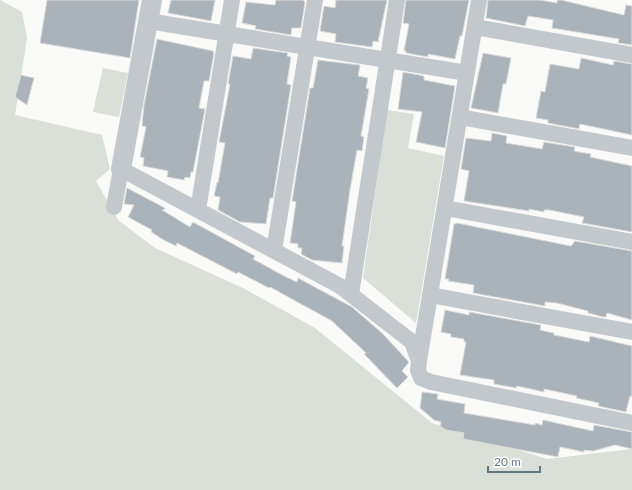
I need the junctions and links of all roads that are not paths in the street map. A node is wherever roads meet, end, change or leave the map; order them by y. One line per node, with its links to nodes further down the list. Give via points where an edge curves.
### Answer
1 (152, 0): 6 (street)
2 (232, 0): 8 (street)
3 (315, 0): 9 (street)
4 (398, 0): 11 (street)
5 (479, 0): 7 (street)
6 (148, 21): 8 (street); 15 (street)
7 (475, 27): 10 (street); 12 (street)
8 (227, 34): 9 (street); 18 (street)
9 (307, 47): 11 (street); 20 (street)
10 (632, 55)
11 (388, 60): 12 (street); 21 (street)
12 (467, 73): 13 (street)
13 (460, 117): 14 (street); 17 (street)
14 (632, 148)
15 (121, 169): 16 (street); 18 (street)
16 (114, 207)
17 (444, 208): 19 (street); 22 (street)
18 (198, 210): 20 (street)
19 (632, 242)
20 (274, 250): 21 (street)
21 (351, 294): 24 (street, via 412,342)
22 (430, 295): 23 (street); 24 (street)
23 (632, 332)
24 (419, 360): 25 (street, via 418,370 421,378 431,382)
25 (632, 423)

